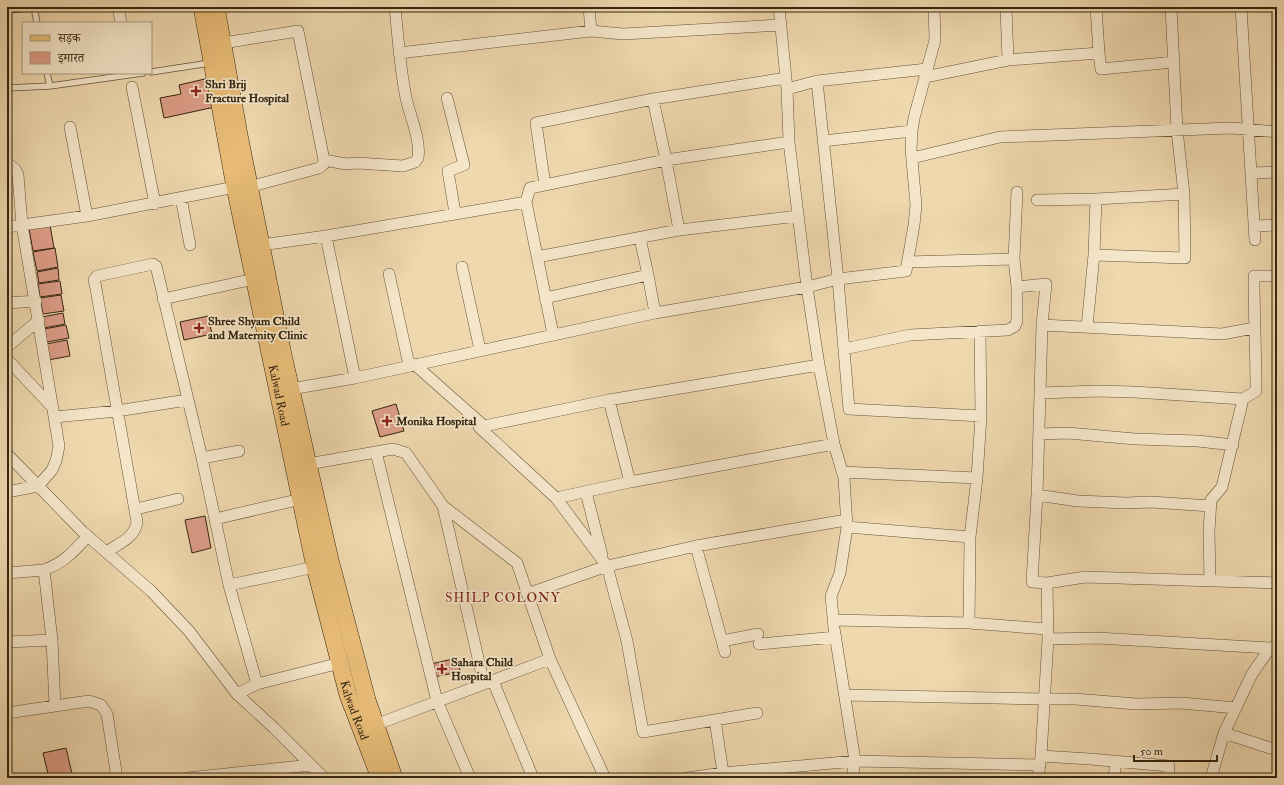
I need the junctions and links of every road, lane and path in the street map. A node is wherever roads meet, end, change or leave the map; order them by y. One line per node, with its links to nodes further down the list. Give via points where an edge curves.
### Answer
1 (34, 7): 13 (lane); 14 (lane)
2 (118, 7): 15 (street)
3 (202, 7): 23 (main road, Kalwad Road)
4 (216, 7): 18 (main road, Kalwad Road)
5 (395, 7): 19 (street)
6 (590, 7): 17 (street)
7 (782, 7): 16 (street)
8 (934, 7): 25 (street, via 935,40)
9 (1006, 7): 21 (street)
10 (1096, 7): 20 (street)
11 (1172, 7): 22 (street)
12 (1241, 7): 37 (street)
13 (7, 10)
14 (37, 22)
15 (121, 22)
16 (781, 25): 17 (street, via 623,34); 29 (street)
17 (591, 31): 19 (street)
18 (223, 43): 43 (street, via 298,31); 49 (main road, Kalwad Road)
19 (399, 53): 43 (street, via 407,104 418,146 418,158 415,162 403,166 346,164)
20 (1099, 53): 21 (street); 22 (street, via 1101,69)
21 (1008, 60): 25 (street)
22 (1174, 62): 36 (street)
23 (212, 63): 24 (lane); 49 (main road, Kalwad Road)
24 (152, 72)
25 (926, 73): 28 (street); 38 (street)
26 (47, 74): 30 (lane)
27 (136, 74): 30 (lane)
28 (817, 81): 29 (street); 40 (street)
29 (786, 83): 34 (street); 41 (street)
30 (50, 86): 32 (lane)
31 (132, 87): 56 (street)
32 (7, 88)
33 (447, 98): 57 (street, via 464,165 448,171)
34 (652, 99): 44 (street); 48 (street, via 536,123)
35 (70, 127): 58 (street)
36 (1178, 130): 37 (street); 42 (street, via 1000,137); 51 (street)
37 (1249, 130): 39 (street); 47 (street)
38 (912, 131): 40 (street); 42 (street)
39 (1277, 132)
40 (823, 141): 79 (street)
41 (790, 142): 44 (street); 59 (street)
42 (912, 158): 73 (street, via 916,205)
43 (324, 160): 49 (street, via 319,168)
44 (666, 160): 48 (street); 64 (street)
45 (7, 163): 60 (street, via 18,175)
46 (1277, 172): 47 (street)
47 (1252, 173): 62 (street)
48 (545, 185): 55 (street, via 530,188)
49 (242, 187): 52 (street); 69 (main road, Kalwad Road); 78 (main road, Kalwad Road)
50 (1017, 192): 72 (street)
51 (1184, 194): 53 (street); 70 (street, via 1185,258)
52 (181, 198): 56 (street); 68 (street)
53 (1096, 199): 54 (street); 70 (street)
54 (1037, 200)
55 (526, 202): 57 (street); 71 (street)
56 (155, 204): 58 (street)
57 (455, 213): 65 (street)
58 (87, 216): 60 (street)
59 (798, 216): 64 (street); 80 (street)
60 (22, 225): 63 (street); 84 (street)
61 (1277, 225): 62 (street)
62 (1255, 226): 67 (street)
63 (7, 227)
64 (679, 230): 66 (street)
65 (326, 236): 69 (street); 99 (street)
66 (640, 238): 71 (street); 76 (street)
67 (1255, 240)
68 (190, 245)
69 (261, 245): 100 (main road, Kalwad Road)
70 (1094, 255): 89 (street)
71 (537, 257): 82 (street)
72 (1014, 258): 73 (street); 81 (street)
73 (907, 262): 79 (street, via 906,272)
74 (462, 267): 95 (street)
75 (389, 274): 97 (street)
76 (648, 275): 82 (street); 86 (street)
77 (1277, 276): 90 (street, via 1254,276)
78 (254, 279): 83 (street); 126 (main road, Kalwad Road)
79 (838, 279): 80 (street); 94 (street)
80 (807, 287): 86 (street); 98 (street)
81 (1017, 287): 88 (street, via 1046,284); 91 (street, via 1015,326 1008,330)
82 (545, 298): 92 (street)
83 (163, 299): 103 (street); 106 (street, via 154,264 97,276 94,280)
84 (36, 301): 85 (street); 87 (street)
85 (7, 303)
86 (655, 313): 92 (street)
87 (39, 320): 93 (street); 105 (street)
88 (1042, 325): 89 (street); 101 (street)
89 (1086, 327): 90 (street, via 1222,334)
90 (1254, 328): 102 (street, via 1256,391)
91 (980, 331): 94 (street, via 910,335); 107 (street)
92 (553, 334): 95 (street)
93 (7, 347)
94 (844, 349): 107 (street, via 849,409)
95 (480, 350): 97 (street)
96 (7, 359): 105 (street)
97 (411, 365): 99 (street); 108 (street)
98 (819, 365): 104 (street); 110 (street)
99 (355, 378): 100 (street)
100 (291, 389): 116 (main road, Kalwad Road)
101 (1040, 393): 102 (street, via 1098,391); 109 (street)
102 (1243, 398): 111 (street)
103 (187, 400): 106 (street); 115 (street)
104 (609, 400): 108 (street); 119 (street)
105 (54, 412): 106 (street); 120 (street, via 59,446 56,461 52,470)
106 (117, 412): 129 (street)
107 (981, 416): 118 (street)
108 (484, 426): 124 (street, via 479,427)
109 (1039, 434): 111 (street, via 1068,433); 123 (street)
110 (834, 444): 117 (street); 119 (street)
111 (1233, 444): 128 (street, via 1222,487 1211,500)
112 (239, 451): 115 (street)
113 (376, 452): 116 (street); 127 (street, via 393,449 406,453); 161 (street)
114 (7, 454): 120 (street)
115 (202, 458): 130 (street)
116 (308, 464): 167 (main road, Kalwad Road, via 330,560)
117 (842, 472): 118 (street); 131 (street)
118 (977, 478): 133 (street)
119 (630, 482): 122 (street)
120 (38, 486): 121 (street); 132 (street)
121 (7, 492)
122 (586, 492): 124 (street); 136 (street)
123 (1037, 495): 128 (street, via 1078,501); 141 (street, via 1032,582)
124 (556, 498): 136 (street)
125 (178, 499): 129 (street)
126 (301, 499): 130 (street); 137 (main road, Kalwad Road)
127 (443, 506): 144 (street, via 517,563); 156 (street)
128 (1211, 506): 140 (street)
129 (136, 509): 135 (street, via 137,522 134,533)
130 (215, 519): 143 (street)
131 (847, 524): 133 (street); 134 (street); 145 (street, via 840,573 831,596)
132 (88, 536): 135 (street); 138 (street, via 64,561)
133 (970, 537): 146 (street)
134 (696, 546): 136 (street); 150 (street)
135 (106, 552): 158 (street, via 151,591 189,631)
136 (605, 563): 144 (street); 166 (street, via 627,640 644,732)
137 (315, 567): 143 (street); 155 (main road, Kalwad Road)
138 (44, 570): 139 (street); 149 (street)
139 (7, 573)
140 (1210, 581): 141 (street, via 1085,577); 142 (street)
141 (1047, 583): 147 (street)
142 (1277, 583)
143 (229, 585): 157 (street)
144 (527, 594): 154 (street)
145 (834, 620): 146 (street); 148 (street)
146 (970, 623): 147 (street)
147 (1047, 634): 152 (street); 160 (street)
148 (836, 637): 150 (street); 159 (street)
149 (52, 640): 151 (street); 162 (street)
150 (722, 641): 153 (street)
151 (7, 642)
152 (1274, 646): 163 (street, via 1252,674)
153 (725, 652)
154 (550, 660): 156 (street); 182 (street)
155 (340, 663): 157 (street); 178 (main road, Kalwad Road, via 348,695)
156 (488, 682): 161 (street); 181 (street)
157 (257, 684): 158 (street)
158 (237, 694): 173 (street)
159 (845, 695): 160 (street); 170 (street)
160 (1045, 699): 163 (street, via 1075,698 1136,704 1181,703); 171 (street)
161 (437, 701): 167 (street); 180 (street)
162 (55, 706): 164 (street); 175 (street, via 89,701 101,704 108,714)
163 (1236, 708): 168 (street)
164 (7, 713)
165 (757, 713): 166 (street)
166 (715, 720): 174 (street)
167 (375, 724): 179 (main road, Kalwad Road)
168 (1224, 734): 169 (street); 188 (street)
169 (1277, 749)
170 (854, 761): 171 (street); 174 (street); 184 (street)
171 (1041, 761): 172 (street); 185 (street)
172 (1116, 761): 186 (street); 187 (street, via 1169,766)
173 (312, 766): 176 (street); 177 (street)
174 (723, 773): 183 (street)
175 (117, 778)
176 (194, 778)
177 (324, 778)
178 (380, 778)
179 (394, 778)
180 (470, 778)
181 (533, 778)
182 (605, 778)
183 (687, 778)
184 (852, 778)
185 (1038, 778)
186 (1114, 778)
187 (1168, 778)
188 (1211, 778)

